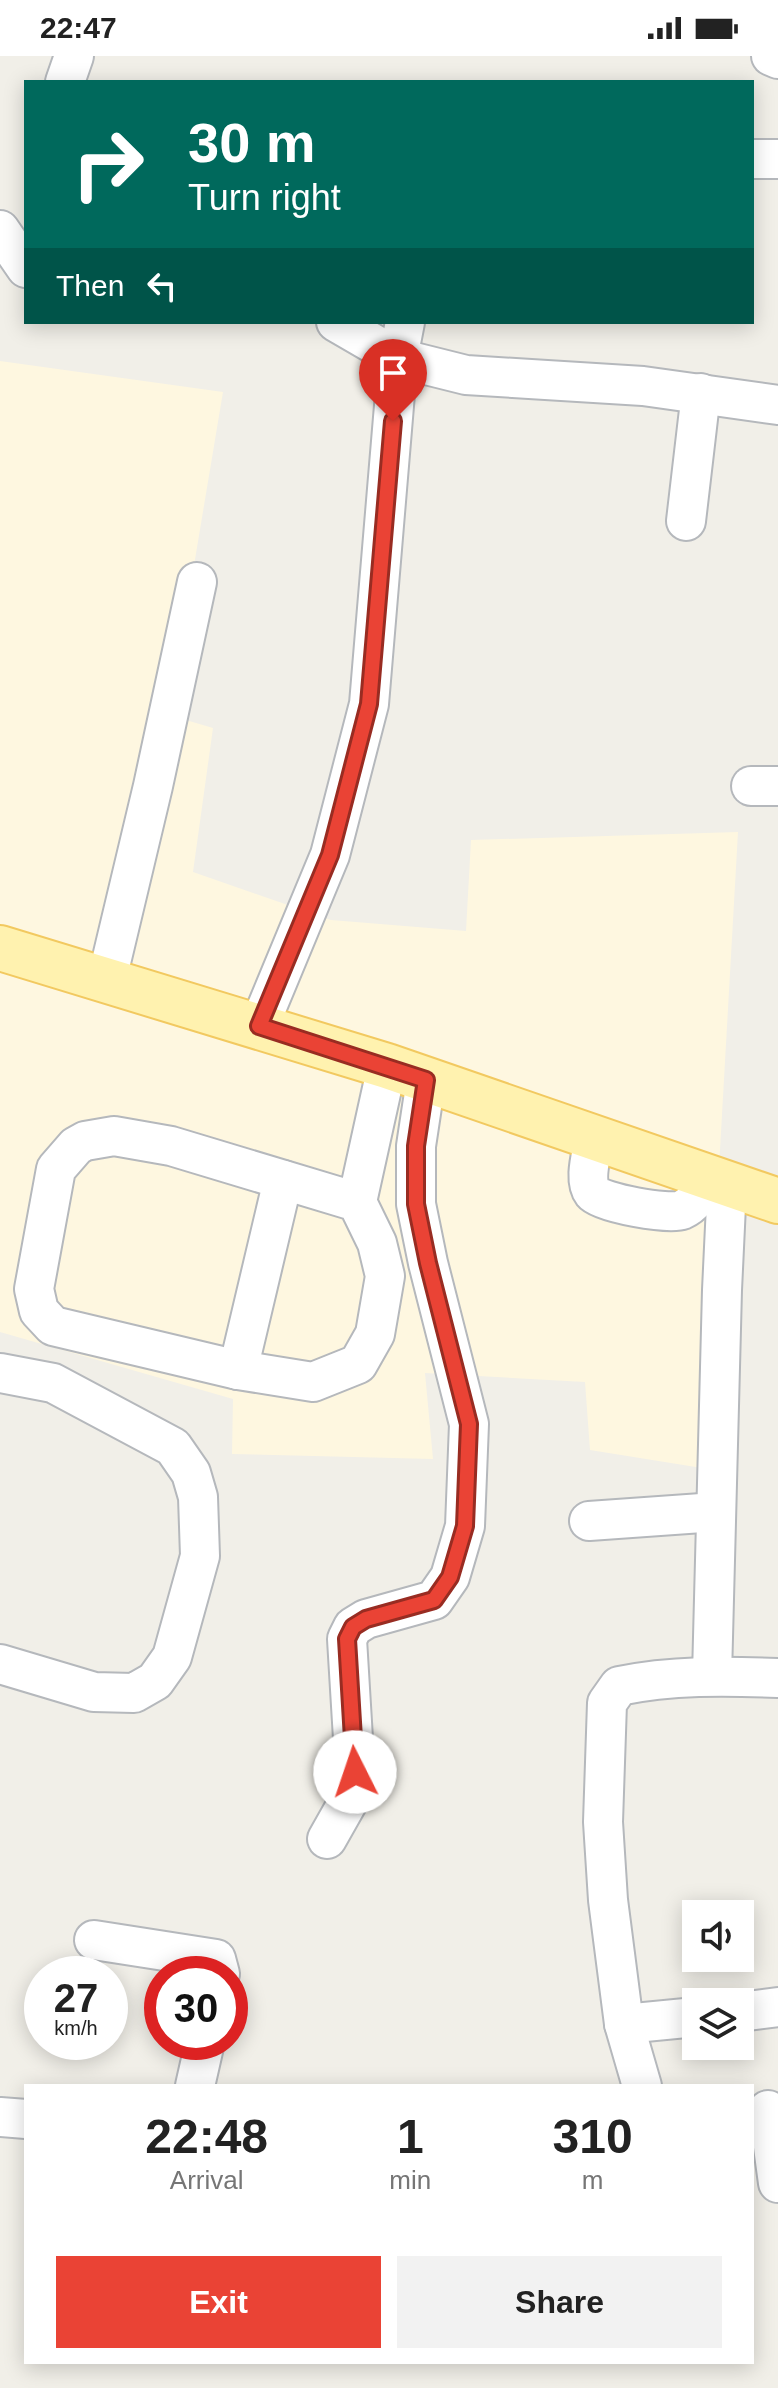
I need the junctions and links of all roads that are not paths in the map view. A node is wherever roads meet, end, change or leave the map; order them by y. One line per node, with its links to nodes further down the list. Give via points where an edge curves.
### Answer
1 (74, 56): 4 (street)
2 (771, 56): 3 (street)
3 (778, 59)
4 (66, 80)
5 (754, 159): 6 (street)
6 (778, 159)
7 (343, 324): 8 (street)
8 (402, 340): 9 (street, via 466,375); 15 (street, via 369,704 330,855)
9 (701, 393): 10 (street); 11 (street)
10 (778, 405)
11 (686, 521)
12 (197, 582): 14 (street)
13 (2, 954): 14 (main road)
14 (107, 979): 15 (main road)
15 (259, 1026): 16 (main road)
16 (406, 1073): 18 (main road); 20 (street); 28 (street, via 416,1146 416,1204 469,1424 465,1526 450,1577 434,1600 366,1619 347,1639 353,1793)
17 (283, 1180): 20 (street); 21 (street); 21 (street, via 171,1146 114,1136 76,1146 56,1169 34,1289 46,1319 53,1326)
18 (718, 1181): 19 (main road); 23 (street)
19 (778, 1201)
20 (357, 1202): 21 (street, via 377,1243 385,1276 375,1334 358,1364 313,1382)
21 (238, 1370)
22 (0, 1373): 25 (street, via 53,1383 173,1447 191,1473 198,1497 200,1556 172,1657 155,1681 134,1693 94,1692)
23 (716, 1512): 24 (street); 26 (street)
24 (589, 1521)
25 (0, 1664)
26 (712, 1676): 27 (street); 34 (street, via 619,1686 607,1703 603,1822)
27 (778, 1678)
28 (327, 1839)
29 (94, 1940): 30 (street)
30 (197, 1956)
31 (778, 2007): 32 (street)
32 (754, 2010)
33 (682, 2018): 34 (street)
34 (624, 2024): 37 (street)
35 (201, 2060): 36 (street)
36 (195, 2084)
37 (641, 2084)
38 (766, 2110): 41 (street)
39 (0, 2117): 40 (street)
40 (24, 2119)
41 (778, 2183)

